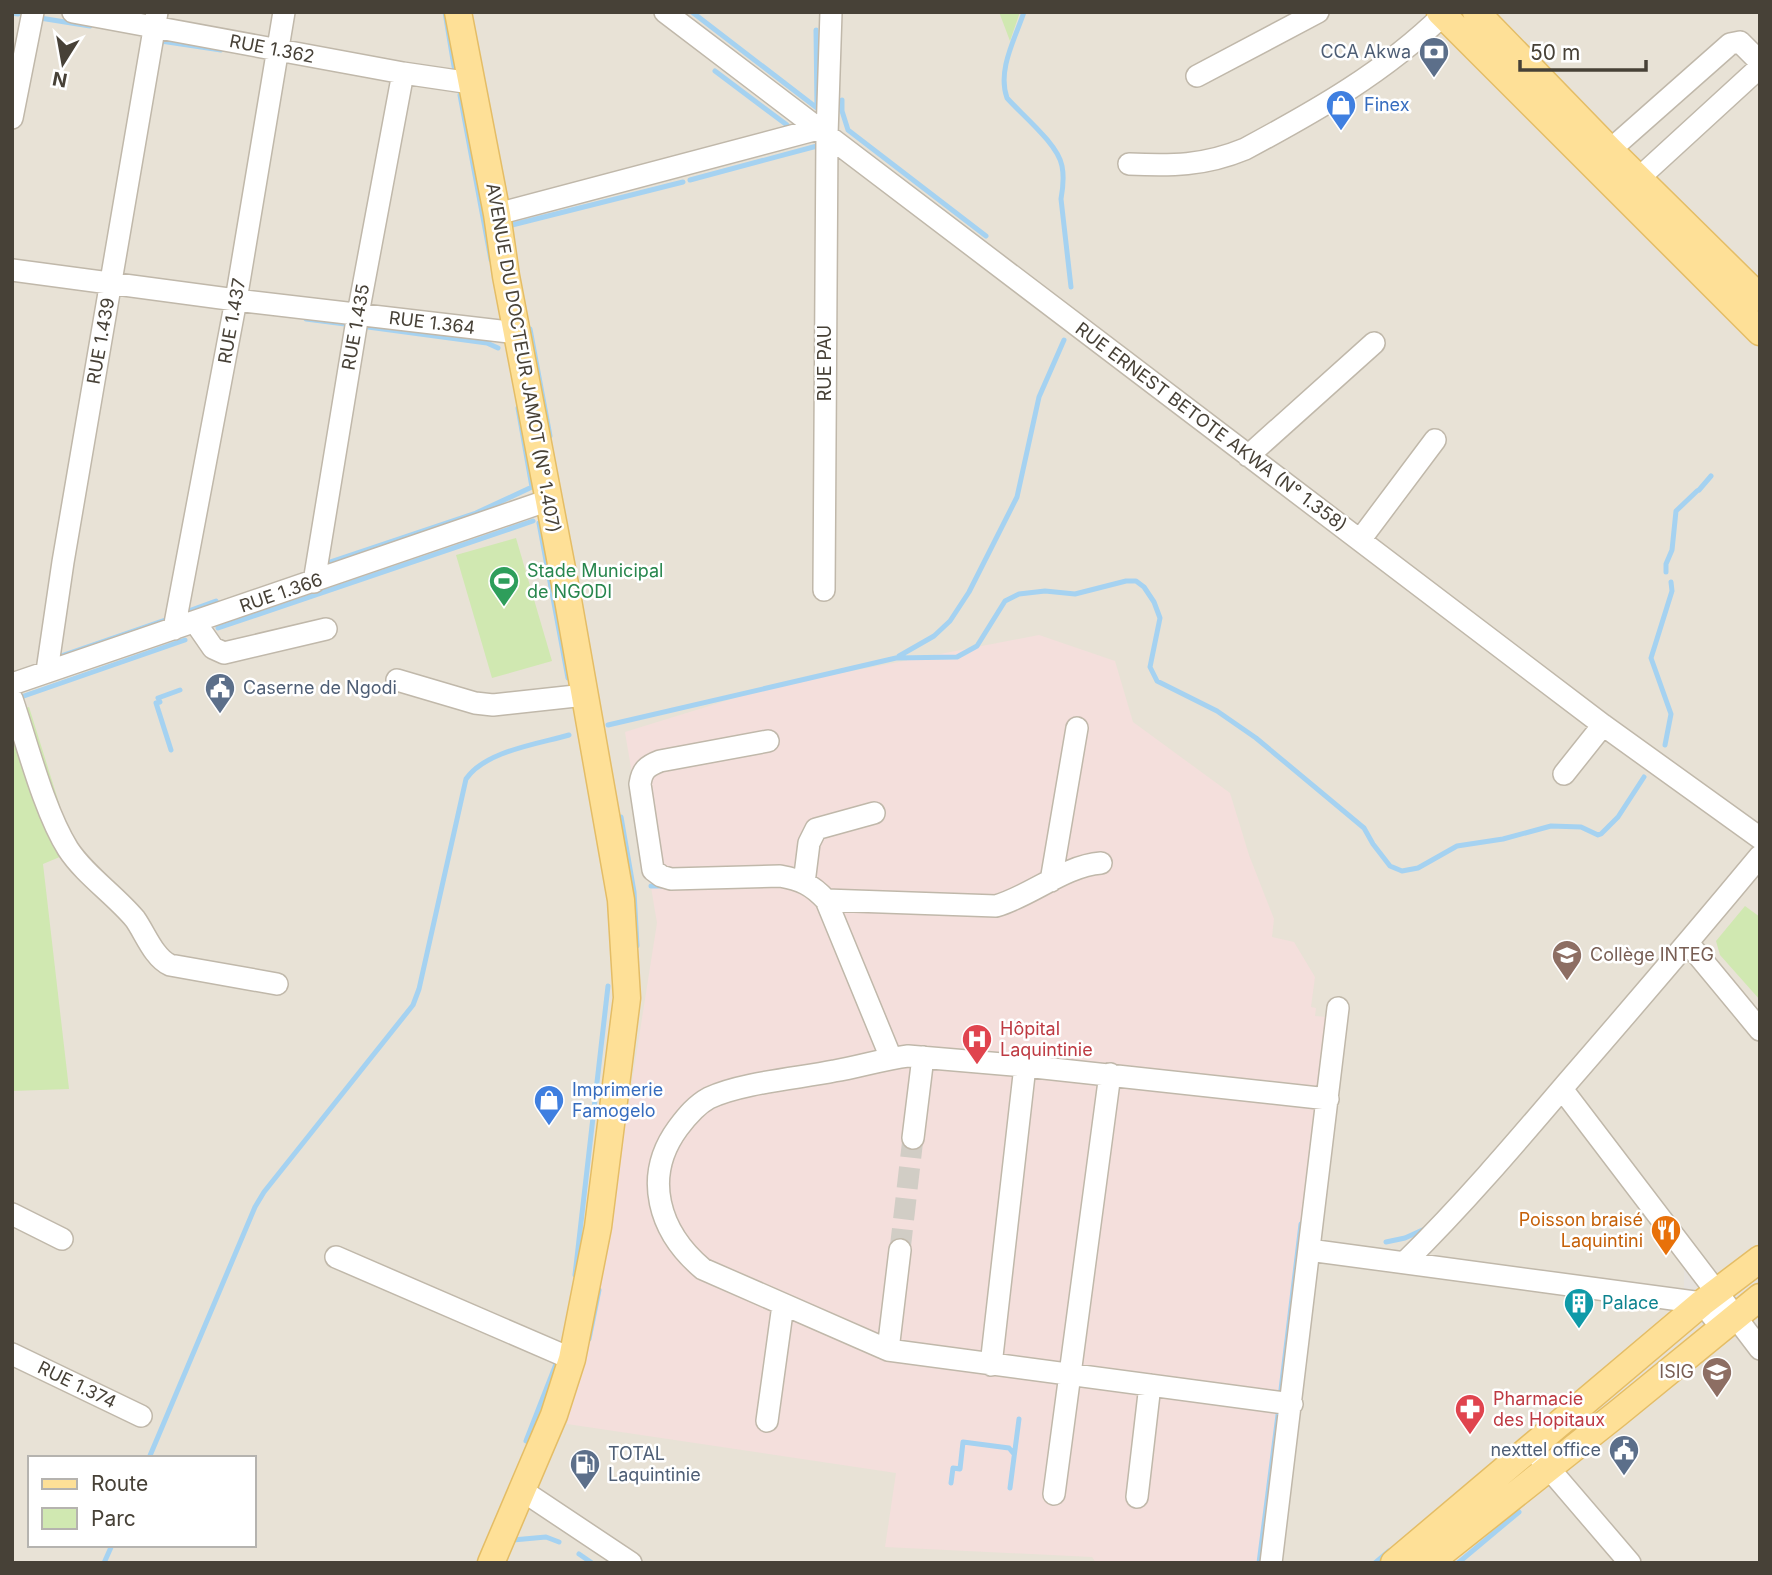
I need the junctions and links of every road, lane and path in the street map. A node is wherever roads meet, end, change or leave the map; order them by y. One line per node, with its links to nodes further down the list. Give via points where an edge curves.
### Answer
1 (33, 12): 15 (street)
2 (73, 12): 10 (street, RUE 1.362)
3 (284, 12): 11 (street, RUE 1.437)
4 (458, 12): 14 (main road, AVENUE DU DOCTEUR JAMOT (N° 1.407))
5 (665, 12): 16 (street, RUE ERNEST BETOTE AKWA (N° 1.358))
6 (831, 12): 16 (street, RUE PAU)
7 (1318, 12): 13 (street)
8 (1476, 12): 17 (main road)
9 (1442, 14): 18 (street, via 1421,36 1342,95 1245,149 1190,165); 26 (main road)
10 (156, 19): 11 (street, RUE 1.362); 22 (street, RUE 1.439)
11 (278, 50): 12 (street, RUE 1.362); 24 (street, RUE 1.437)
12 (402, 74): 14 (street, RUE 1.362); 25 (street, RUE 1.435)
13 (1197, 76)
14 (471, 83): 20 (main road, AVENUE DU DOCTEUR JAMOT (N° 1.407))
15 (12, 118)
16 (823, 132): 20 (street); 30 (street, RUE ERNEST BETOTE AKWA (N° 1.358)); 34 (street, RUE PAU)
17 (1610, 150): 19 (main road); 19 (street, via 1730,44 1740,42 1759,61 1758,69)
18 (1129, 164)
19 (1639, 178): 23 (main road)
20 (497, 214): 27 (main road, AVENUE DU DOCTEUR JAMOT (N° 1.407))
21 (12, 270): 22 (street, RUE 1.364)
22 (111, 284): 24 (street, RUE 1.364); 38 (street, RUE 1.439)
23 (1760, 298)
24 (236, 300): 25 (street, RUE 1.364); 36 (street, RUE 1.437)
25 (358, 314): 27 (street, RUE 1.364); 33 (street, RUE 1.435)
26 (1760, 332)
27 (518, 333): 31 (main road, AVENUE DU DOCTEUR JAMOT (N° 1.407))
28 (1374, 343): 30 (street)
29 (1435, 440): 32 (street)
30 (1248, 456): 32 (street, RUE ERNEST BETOTE AKWA (N° 1.358))
31 (549, 500): 33 (street, RUE 1.366); 41 (main road, AVENUE DU DOCTEUR JAMOT (N° 1.407))
32 (1360, 540): 43 (street, RUE ERNEST BETOTE AKWA (N° 1.358))
33 (314, 582): 35 (street, RUE 1.366)
34 (824, 590)
35 (195, 622): 36 (street, RUE 1.366); 37 (street, via 212,648 224,653)
36 (174, 629): 38 (street, RUE 1.366)
37 (326, 629)
38 (47, 671): 40 (street, RUE 1.366)
39 (397, 680): 41 (street, via 493,705)
40 (12, 684)
41 (585, 695): 79 (main road, AVENUE DU DOCTEUR JAMOT (N° 1.407), via 621,900 627,998 598,1227)
42 (12, 699): 55 (street, via 48,806 67,847 122,904 162,961)
43 (1603, 725): 46 (street); 48 (street, RUE ERNEST BETOTE AKWA (N° 1.358))
44 (1077, 728): 51 (street)
45 (768, 741): 52 (street, via 647,767 640,784 653,870 671,879 780,876)
46 (1564, 774)
47 (874, 813): 52 (street, via 816,829 809,843)
48 (1760, 838)
49 (1760, 856): 54 (street)
50 (1101, 863): 51 (street, via 1086,864)
51 (1051, 881): 53 (street, via 996,906)
52 (804, 883): 53 (street)
53 (826, 900): 59 (street)
54 (1688, 943): 57 (street); 62 (street)
55 (277, 984)
56 (1338, 1008): 63 (street)
57 (1760, 1030)
58 (923, 1057): 59 (street); 60 (street); 64 (street)
59 (891, 1058): 74 (street, via 709,1098 693,1109 670,1139 658,1181 674,1238 703,1269)
60 (1025, 1066): 61 (street); 80 (street)
61 (1110, 1074): 63 (street); 81 (street)
62 (1562, 1089): 71 (street); 73 (street)
63 (1328, 1099): 68 (street)
64 (913, 1138)
65 (12, 1214): 66 (street)
66 (62, 1240)
67 (900, 1250): 77 (street)
68 (1310, 1250): 71 (street); 83 (street)
69 (336, 1257): 79 (street)
70 (1760, 1259): 73 (main road)
71 (1405, 1262): 73 (street)
72 (1760, 1297): 75 (main road)
73 (1709, 1298): 75 (street); 86 (main road)
74 (783, 1305): 77 (street); 85 (street)
75 (1729, 1323): 76 (street); 86 (main road)
76 (1760, 1349)
77 (888, 1350): 80 (street)
78 (12, 1354): 84 (street, RUE 1.374)
79 (572, 1359): 87 (main road, AVENUE DU DOCTEUR JAMOT (N° 1.407))
80 (990, 1365): 81 (street)
81 (1069, 1374): 82 (street); 88 (street)
82 (1150, 1385): 83 (street); 89 (street)
83 (1292, 1404): 92 (street)
84 (141, 1416)
85 (767, 1421)
86 (1540, 1458): 93 (main road); 94 (main road); 95 (street)
87 (523, 1492): 90 (main road, AVENUE DU DOCTEUR JAMOT (N° 1.407)); 91 (street)
88 (1054, 1493)
89 (1137, 1497)
90 (492, 1563)
91 (631, 1563)
92 (1271, 1563)
93 (1394, 1563)
94 (1429, 1563)
95 (1630, 1563)

